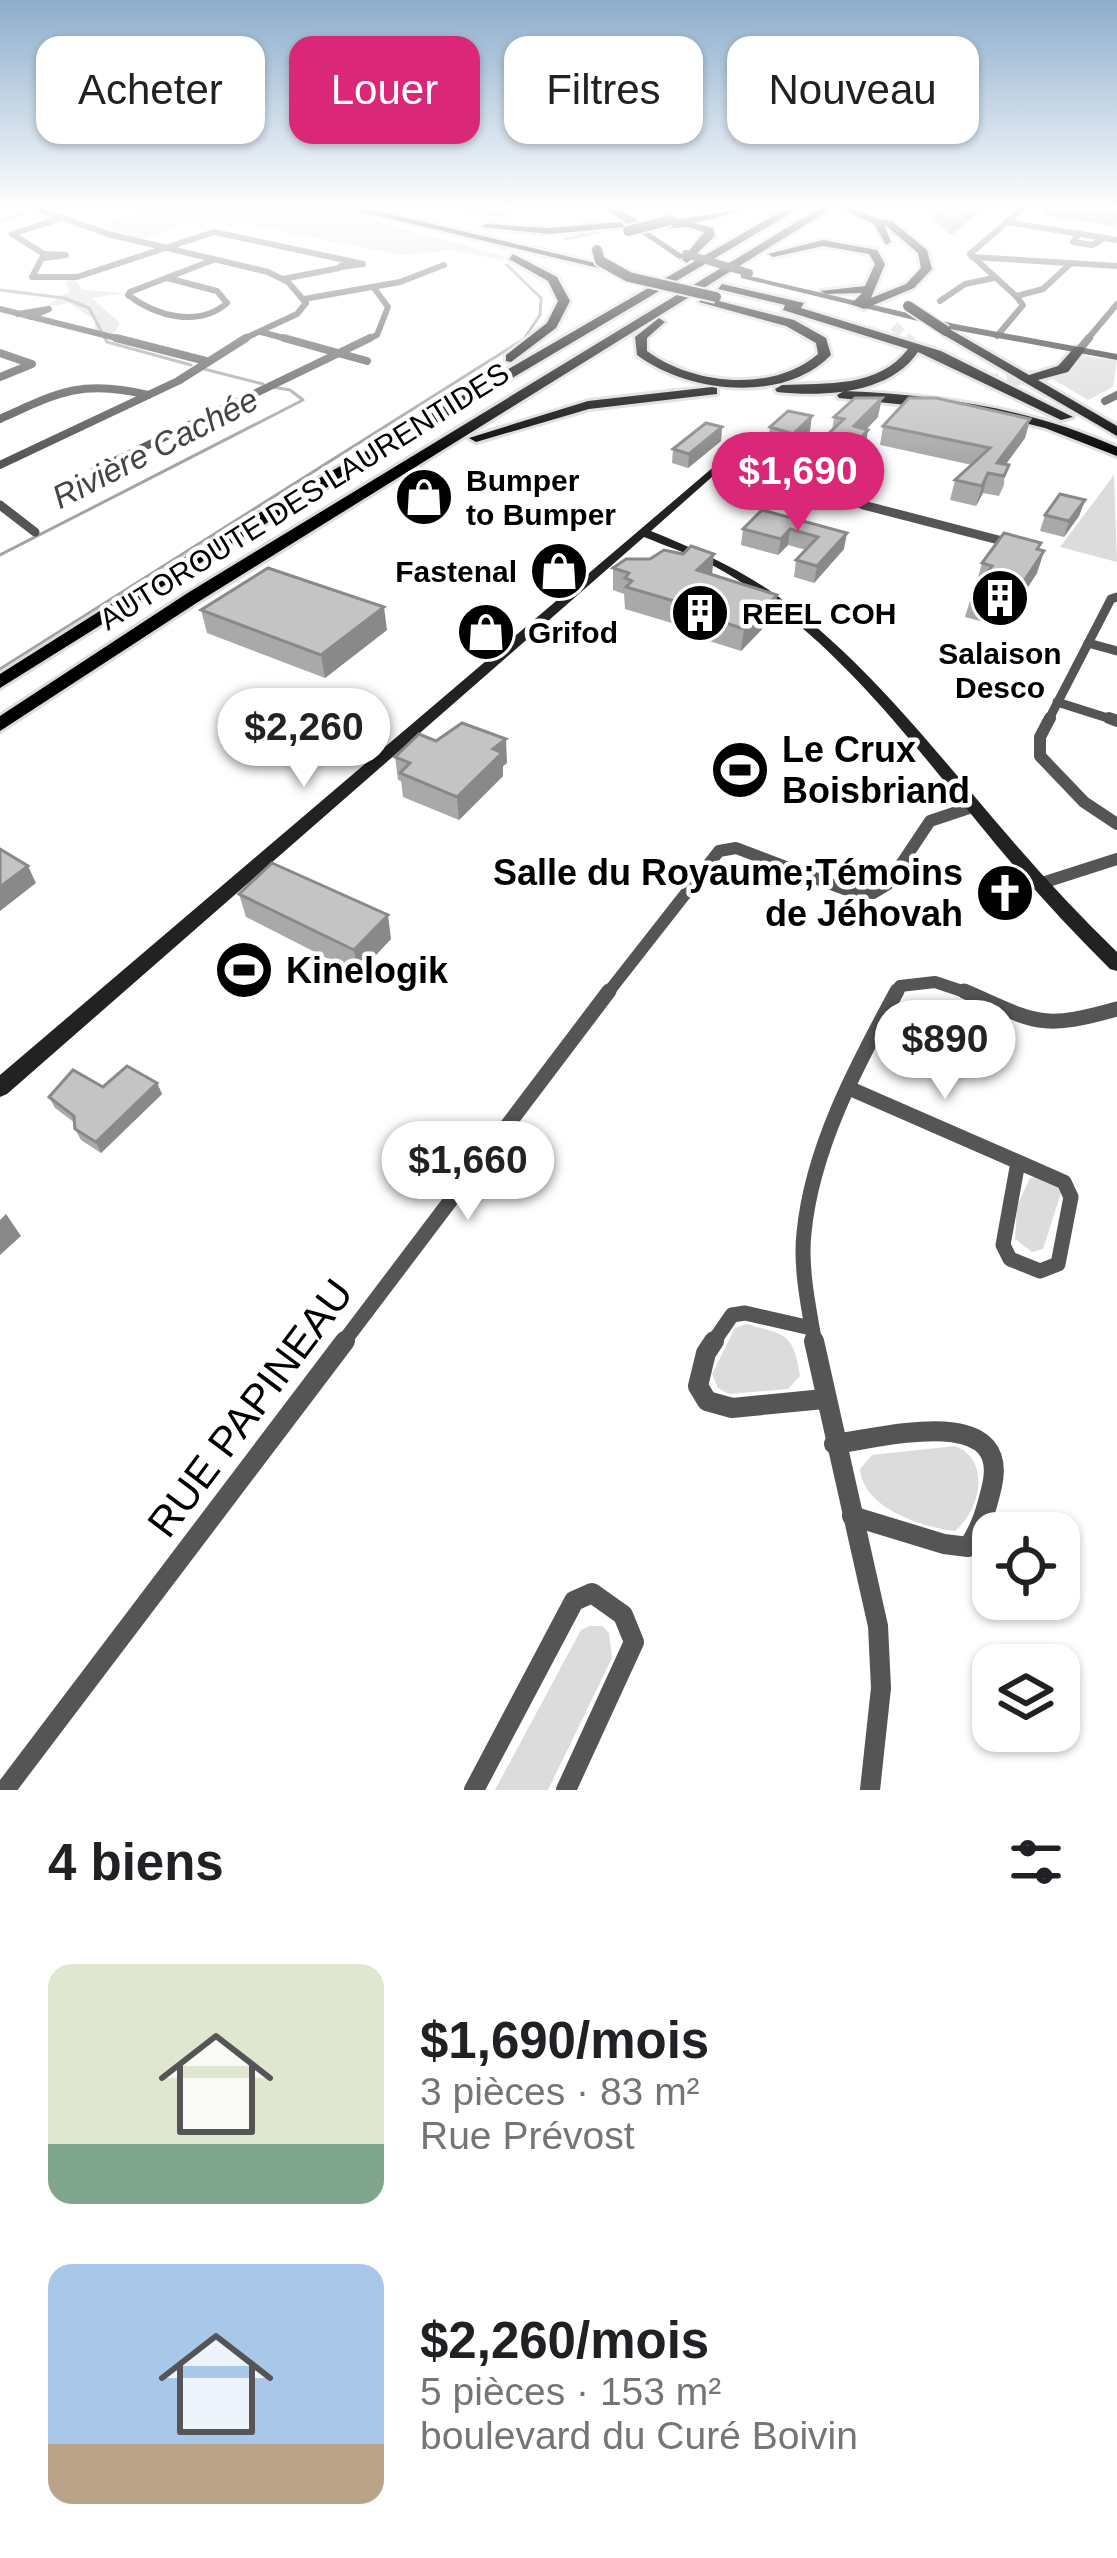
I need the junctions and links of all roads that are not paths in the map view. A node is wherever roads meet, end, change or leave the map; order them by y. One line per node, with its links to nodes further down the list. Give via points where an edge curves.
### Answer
1 (134, 293): 2 (street, via 128,295 148,308 185,317 227,307)
2 (218, 293)
3 (298, 293): 25 (street)
4 (345, 293): 25 (street)
5 (377, 293): 36 (street, via 388,307 377,335)
6 (559, 293): 42 (highway, via 564,302 552,325)
7 (632, 293): 42 (highway)
8 (633, 293): 54 (highway, AUTOROUTE DES LAURENTIDES)
9 (692, 293): 57 (highway, AUTOROUTE DES LAURENTIDES)
10 (706, 293): 11 (highway, via 648,329 641,352 668,370 726,382 779,379 816,365 825,349 810,331)
11 (717, 293)
12 (718, 293): 52 (highway, via 874,332 984,374)
13 (719, 293): 52 (highway, via 847,317 932,346)
14 (720, 293): 32 (highway, via 848,308)
15 (829, 293): 26 (highway)
16 (830, 293): 26 (street)
17 (867, 293): 26 (highway)
18 (893, 293): 26 (highway)
19 (905, 293): 52 (highway, bridge, via 928,320)
20 (909, 293): 34 (street)
21 (952, 293): 27 (street)
22 (1012, 293): 24 (street)
23 (1029, 293): 24 (street)
24 (1016, 296): 34 (street, via 1023,305)
25 (304, 299): 33 (street, via 300,313)
26 (864, 300): 34 (street)
27 (940, 301)
28 (1117, 304): 35 (street)
29 (0, 309): 30 (street)
30 (17, 314): 31 (street); 31 (street, via 49,309)
31 (30, 317): 40 (street)
32 (894, 326)
33 (260, 332): 36 (street); 40 (street)
34 (999, 334): 35 (street)
35 (1080, 348): 39 (street); 44 (highway, via 1063,369)
36 (346, 352): 41 (street); 56 (street, via 94,471)
37 (912, 352): 49 (highway, via 899,369 860,382)
38 (0, 353): 43 (street, via 32,364)
39 (1117, 355)
40 (206, 361): 46 (street)
41 (367, 361)
42 (506, 362): 54 (highway)
43 (0, 377)
44 (1034, 377)
45 (985, 382): 47 (highway)
46 (149, 395): 51 (street, via 81,383); 53 (street)
47 (840, 395): 49 (highway); 52 (highway, via 992,407)
48 (1117, 395): 50 (street)
49 (619, 400): 57 (highway, via 499,429)
50 (1105, 401)
51 (0, 419)
52 (1117, 441)
53 (0, 465)
54 (353, 465): 65 (highway, AUTOROUTE DES LAURENTIDES)
55 (717, 467): 60 (street); 61 (street)
56 (103, 478)
57 (388, 478): 68 (highway, AUTOROUTE DES LAURENTIDES)
58 (0, 505): 59 (street)
59 (35, 532)
60 (642, 532): 69 (street, via 715,562 799,616); 75 (street)
61 (1027, 547)
62 (1117, 597): 63 (street)
63 (1088, 643): 64 (street); 66 (street)
64 (1117, 651)
65 (0, 682)
66 (1057, 702): 67 (street); 70 (street, via 1040,756)
67 (1117, 721)
68 (0, 725)
69 (972, 807): 72 (street); 82 (street, RUE PAPINEAU, via 930,821 888,884 873,893 736,848 713,855)
70 (1117, 824)
71 (1117, 859): 72 (street)
72 (1039, 884): 73 (street)
73 (1117, 964)
74 (1117, 1009): 76 (street, via 1037,1024 919,979 900,986)
75 (0, 1088)
76 (851, 1090): 77 (street); 78 (street, via 804,1234)
77 (1018, 1162): 77 (street, via 1064,1181 1071,1197 1058,1264 1040,1271 1010,1259 1003,1245)
78 (811, 1328): 79 (street); 79 (street, via 732,1315 706,1353 698,1386 707,1401 732,1408)
79 (824, 1399): 80 (street)
80 (834, 1444): 81 (street); 81 (street, via 966,1433 987,1445 994,1461 968,1547)
81 (852, 1516): 85 (street, via 878,1628 881,1710)
82 (5, 1790)
83 (474, 1790): 84 (street, via 574,1601 592,1593 623,1615 634,1642)
84 (566, 1790)
85 (870, 1790)

